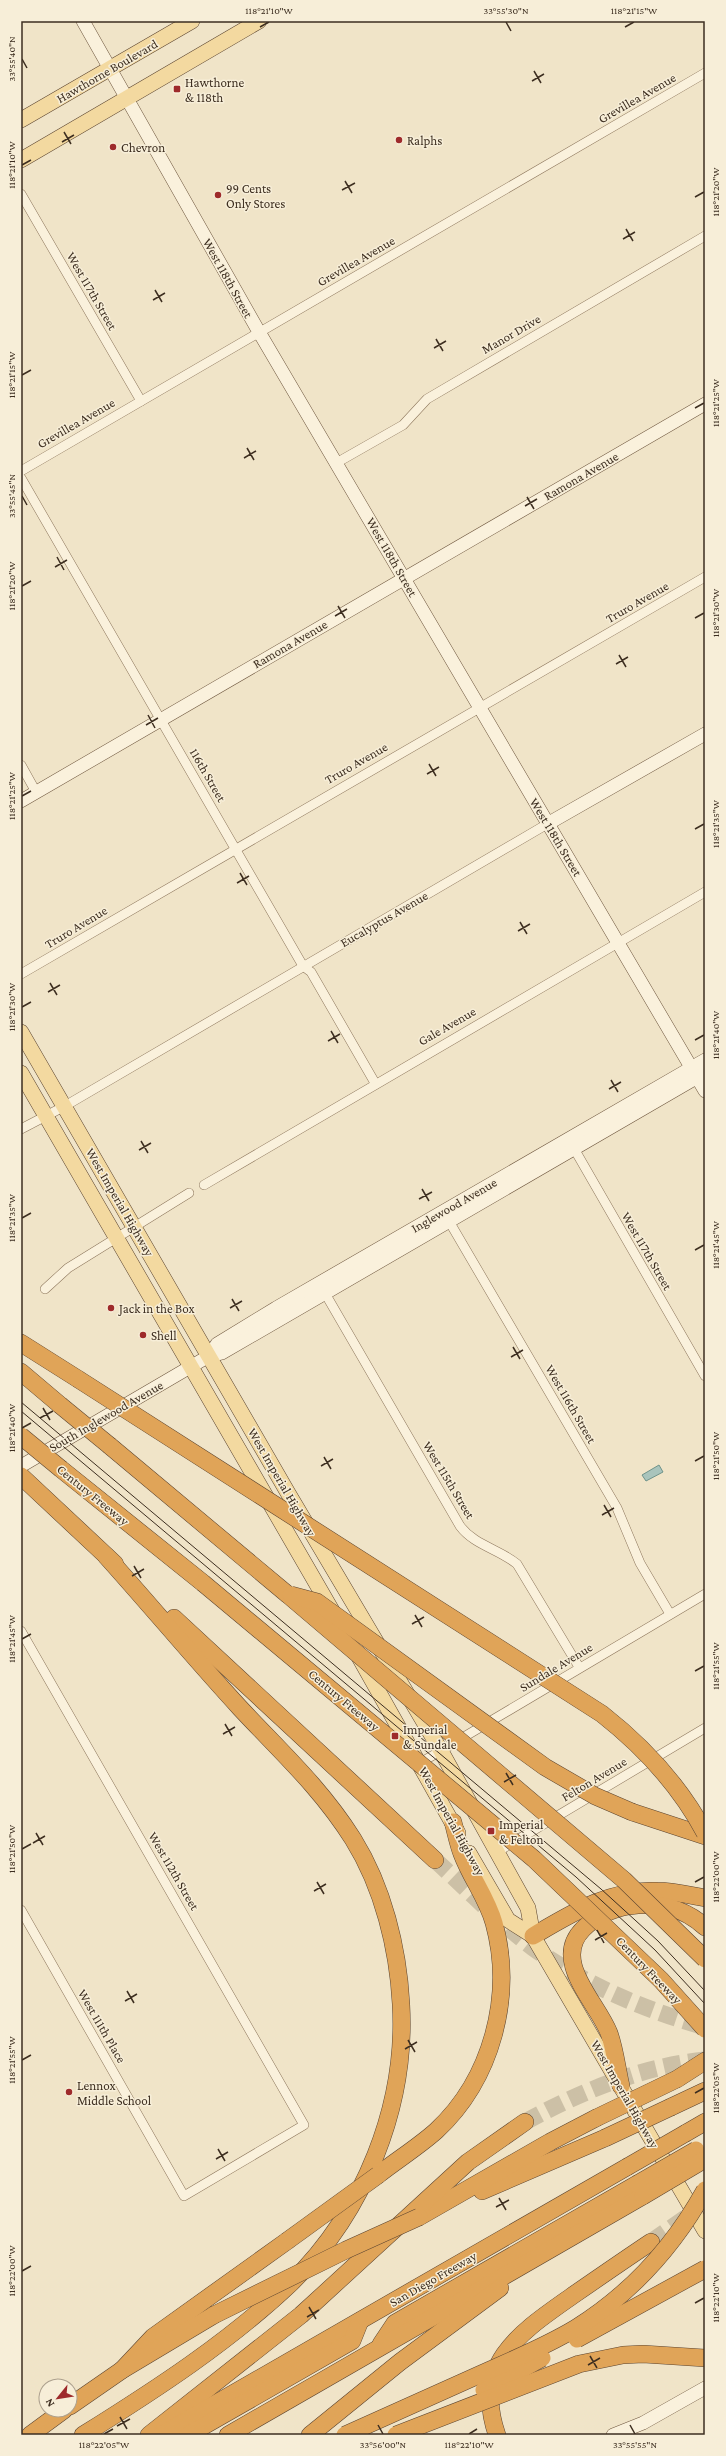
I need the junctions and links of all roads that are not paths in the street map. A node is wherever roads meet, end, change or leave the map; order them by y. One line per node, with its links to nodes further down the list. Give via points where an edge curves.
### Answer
1 (83, 21): 4 (street, West 118th Street)
2 (192, 21): 4 (main road, Hawthorne Boulevard)
3 (259, 21): 6 (main road)
4 (111, 68): 6 (street, West 118th Street); 7 (main road, Hawthorne Boulevard)
5 (705, 74): 11 (street, Grevillea Avenue)
6 (127, 98): 8 (main road); 11 (street, West 118th Street)
7 (21, 120)
8 (21, 160)
9 (21, 194): 12 (street, West 117th Street)
10 (705, 236): 14 (street, Manor Drive, via 427,399 403,425)
11 (259, 332): 12 (street, Grevillea Avenue); 14 (street, West 118th Street)
12 (141, 401): 15 (street, Grevillea Avenue)
13 (705, 404): 18 (street, Ramona Avenue)
14 (338, 462): 18 (street, West 118th Street)
15 (21, 470)
16 (21, 478): 20 (street, 116th Street)
17 (705, 577): 19 (street, Truro Avenue)
18 (404, 578): 19 (street, West 118th Street); 20 (street, Ramona Avenue)
19 (480, 707): 25 (street, West 118th Street); 26 (street, Truro Avenue)
20 (161, 720): 23 (street, Ramona Avenue); 26 (street, 116th Street)
21 (705, 734): 25 (street, Eucalyptus Avenue)
22 (21, 765): 23 (street)
23 (36, 792): 24 (street, Ramona Avenue)
24 (21, 801)
25 (549, 823): 28 (street, West 118th Street); 29 (street, Eucalyptus Avenue)
26 (234, 848): 29 (street, 116th Street); 30 (street, Truro Avenue)
27 (705, 892): 28 (street, Gale Avenue)
28 (619, 942): 34 (street, West 118th Street); 35 (street, Gale Avenue)
29 (303, 966): 35 (street, 116th Street, via 311,972); 37 (street, Eucalyptus Avenue)
30 (21, 974)
31 (21, 1032): 37 (main road, West Imperial Highway)
32 (705, 1060): 34 (street, Inglewood Avenue)
33 (21, 1073): 38 (main road, West Imperial Highway)
34 (698, 1073): 36 (street, West 118th Street); 40 (street, Inglewood Avenue)
35 (375, 1083): 41 (street, Gale Avenue)
36 (705, 1091)
37 (65, 1106): 38 (street, Eucalyptus Avenue); 44 (main road, West Imperial Highway)
38 (46, 1115): 39 (street, Eucalyptus Avenue); 45 (main road, West Imperial Highway)
39 (21, 1129)
40 (571, 1144): 43 (street, Inglewood Avenue); 52 (street, West 117th Street)
41 (204, 1185)
42 (189, 1193): 44 (street)
43 (446, 1216): 47 (street, Inglewood Avenue); 59 (street, West 116th Street, via 617,1508 640,1563)
44 (133, 1226): 45 (street); 49 (main road, West Imperial Highway)
45 (117, 1238): 46 (street, via 68,1268); 50 (main road, West Imperial Highway)
46 (46, 1289)
47 (323, 1289): 49 (street, Inglewood Avenue, via 217,1344); 61 (street, West 115th Street, via 460,1526 471,1539 507,1556 517,1564)
48 (21, 1342): 66 (highway, bridge, via 602,1714 636,1742 657,1765 688,1804)
49 (208, 1356): 50 (street, Inglewood Avenue); 63 (main road, West Imperial Highway)
50 (191, 1366): 54 (street, South Inglewood Avenue); 64 (main road, West Imperial Highway)
51 (21, 1372): 57 (highway, bridge)
52 (705, 1376)
53 (21, 1436): 74 (highway, Century Freeway, bridge, via 203,1583 534,1860 662,1980)
54 (21, 1466)
55 (21, 1476): 56 (highway)
56 (106, 1556): 68 (highway); 98 (highway, via 240,1708 317,1787 355,1842 385,1911 396,1964 402,2015 399,2064 381,2142 362,2184 328,2240 292,2282 243,2323 170,2378)
57 (287, 1594): 66 (highway, bridge, via 316,1602 452,1701 569,1781 632,1812); 73 (highway, bridge, via 624,1880)
58 (705, 1594): 59 (street, Sundale Avenue)
59 (670, 1614): 61 (street, Sundale Avenue)
60 (21, 1631): 83 (street, West 112th Street, via 304,2124)
61 (579, 1667): 63 (street, Sundale Avenue)
62 (705, 1728): 67 (street, Felton Avenue)
63 (441, 1751): 64 (street, Sundale Avenue); 67 (main road, West Imperial Highway)
64 (420, 1763): 65 (main road, West Imperial Highway)
65 (453, 1822): 72 (main road, West Imperial Highway, via 508,1920); 92 (highway, bridge, via 462,1855 487,1902 494,1922 501,1960 500,2008 487,2054 473,2082 448,2118 423,2142 153,2337)
66 (705, 1835)
67 (497, 1852): 72 (main road, West Imperial Highway, via 528,1908)
68 (435, 1860)
69 (705, 1898): 72 (highway, via 657,1890 626,1892 596,1901)
70 (21, 1910): 83 (street, West 111th Place)
71 (705, 1927): 76 (highway, via 690,1915 678,1910 663,1905 642,1905 619,1908 606,1913 591,1921 580,1932 572,1951 574,1966 578,1979 609,2032)
72 (533, 1936): 76 (main road, West Imperial Highway)
73 (705, 1959)
74 (705, 2029)
75 (705, 2061): 84 (highway, bridge, via 676,2079 550,2142)
76 (621, 2086): 85 (main road, West Imperial Highway)
77 (705, 2091): 84 (highway, bridge, via 555,2161)
78 (525, 2122): 99 (highway, via 468,2162 301,2315)
79 (705, 2122): 89 (highway, San Diego Freeway, bridge)
80 (702, 2154): 81 (highway, bridge)
81 (640, 2190): 86 (highway); 90 (highway, via 395,2323)
82 (705, 2190): 104 (highway, bridge, via 682,2228 659,2258 630,2287 585,2322 542,2347)
83 (184, 2196)
84 (419, 2217): 92 (highway, bridge, via 214,2315)
85 (705, 2230)
86 (567, 2239): 90 (highway); 103 (highway, via 400,2362)
87 (650, 2242): 107 (highway, via 526,2329 508,2348 490,2385 490,2411)
88 (705, 2270): 106 (highway, bridge)
89 (360, 2321): 100 (highway, San Diego Freeway); 101 (highway, via 352,2341)
90 (379, 2348): 102 (highway)
91 (705, 2358): 105 (highway, bridge, via 643,2354 615,2356 579,2364)
92 (122, 2370): 94 (highway)
93 (705, 2388): 96 (street)
94 (78, 2400)
95 (53, 2418): 97 (highway)
96 (643, 2424): 108 (street); 109 (street)
97 (30, 2435)
98 (83, 2435)
99 (149, 2435)
100 (161, 2435)
101 (188, 2435)
102 (228, 2435)
103 (310, 2435)
104 (345, 2435)
105 (396, 2435)
106 (402, 2435)
107 (497, 2435)
108 (613, 2435)
109 (630, 2435)

